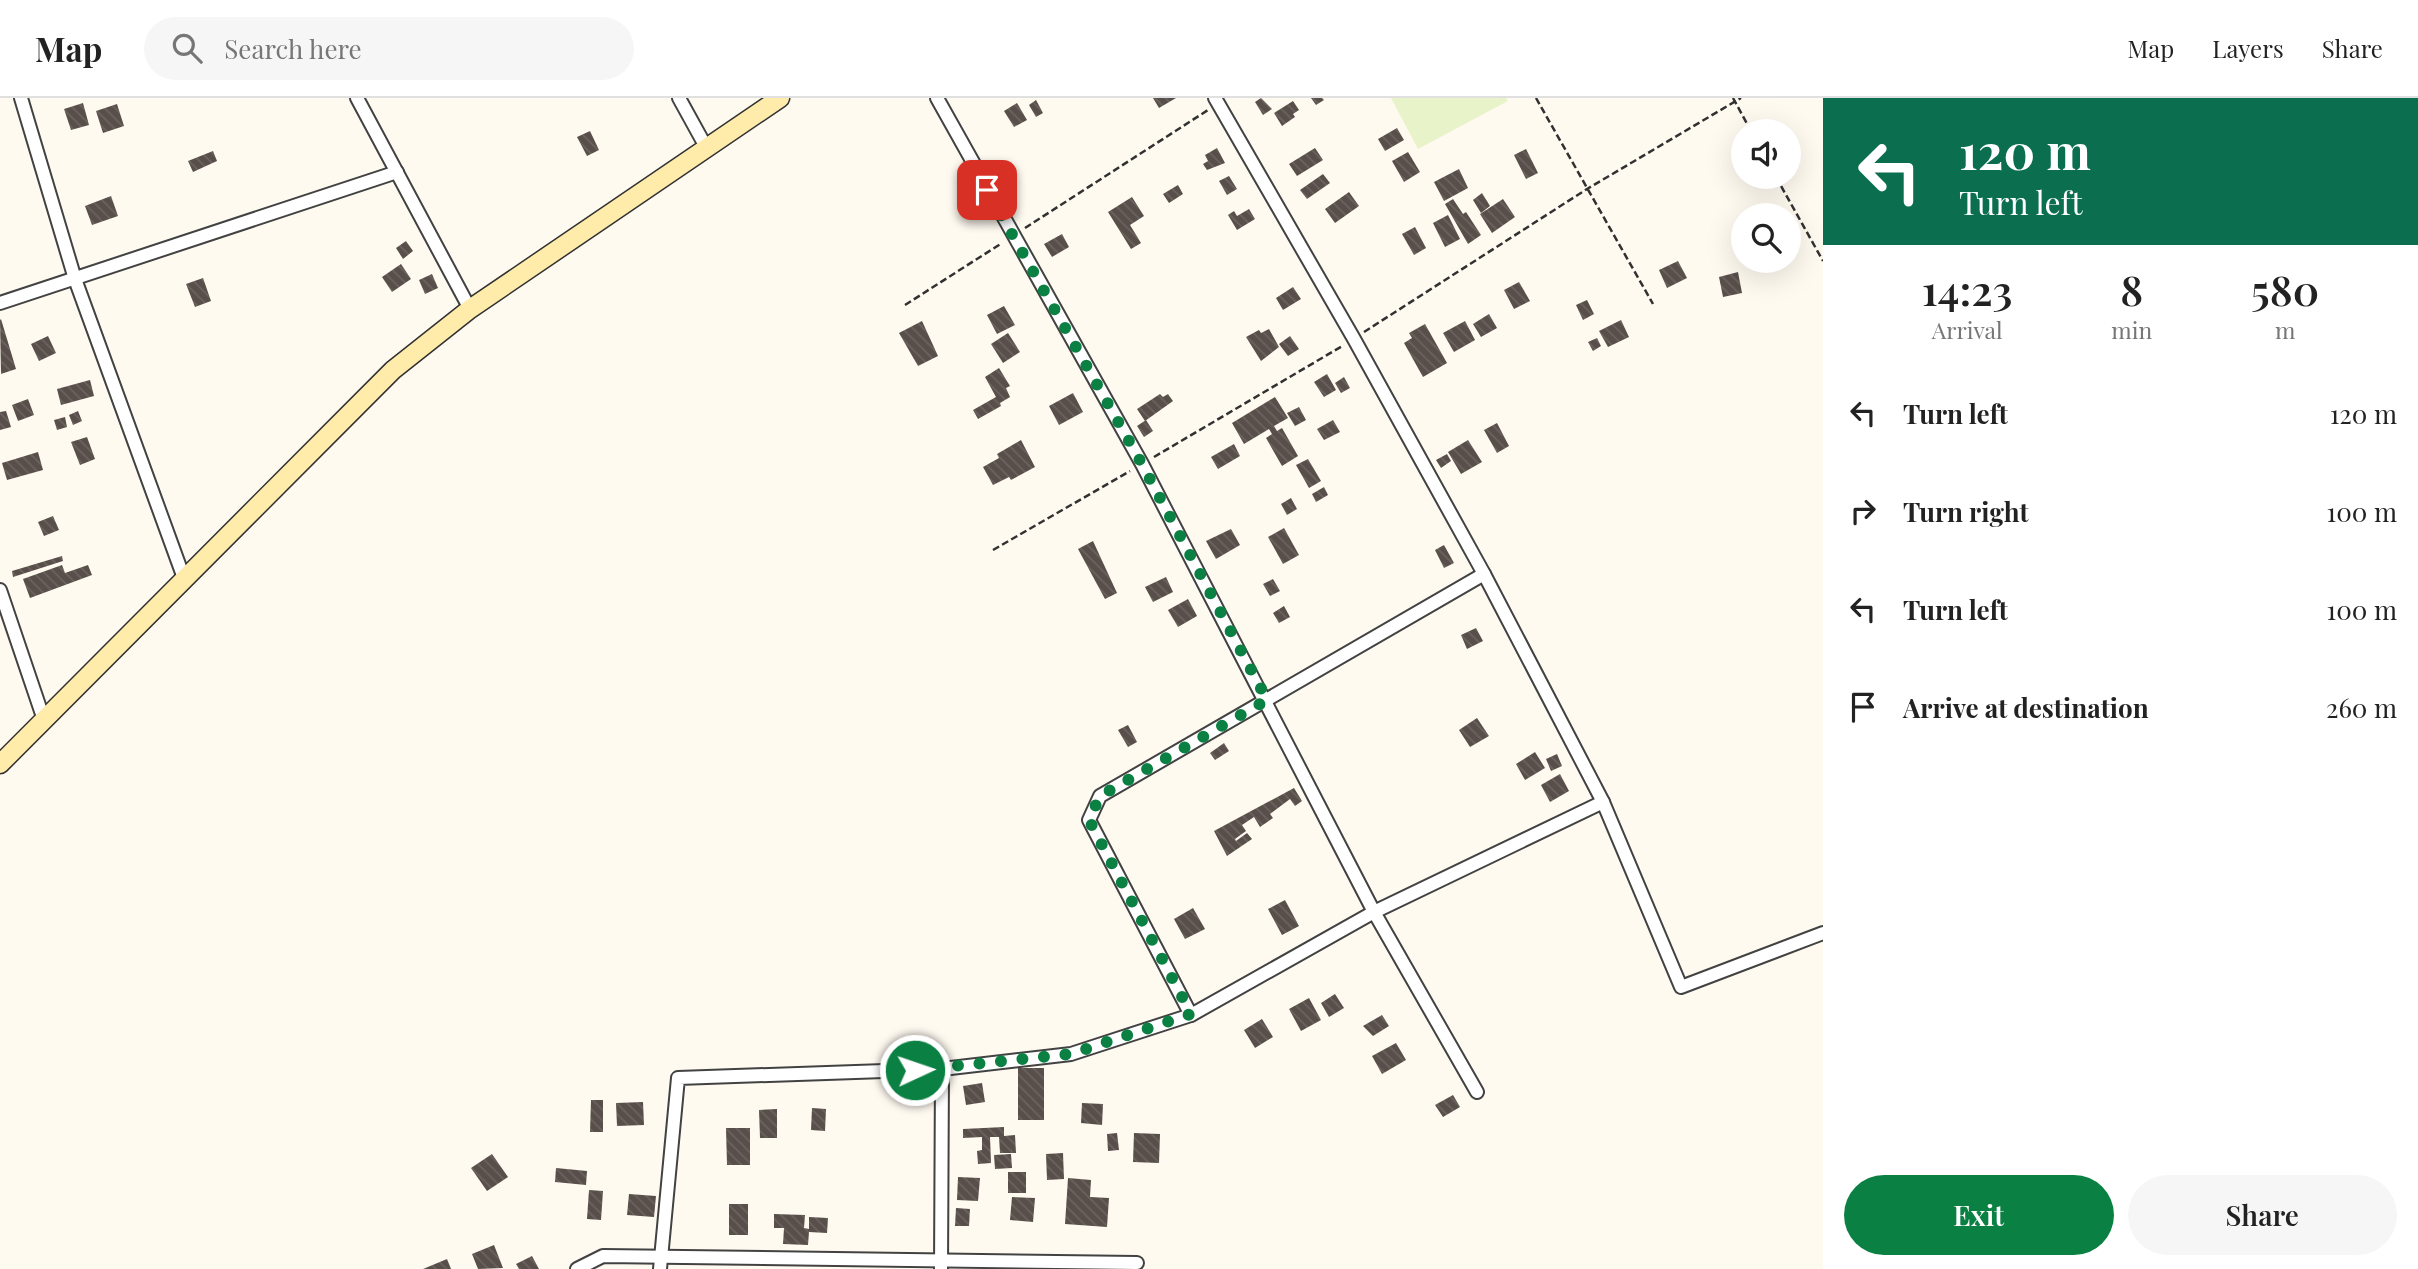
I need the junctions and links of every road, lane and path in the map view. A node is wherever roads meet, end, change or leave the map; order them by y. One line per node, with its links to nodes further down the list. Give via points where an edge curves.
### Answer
1 (21, 98): 17 (street)
2 (357, 98): 12 (street)
3 (679, 98): 11 (street)
4 (780, 98): 11 (street)
5 (937, 98): 15 (street)
6 (1536, 98): 13 (path)
7 (1741, 98): 8 (path)
8 (1734, 100): 10 (path); 13 (path)
9 (1217, 101): 15 (path); 22 (street)
10 (1744, 119)
11 (706, 147): 21 (street)
12 (397, 172): 17 (street); 21 (street)
13 (1587, 188): 19 (path); 22 (path)
14 (1783, 189): 16 (path)
15 (1012, 236): 20 (path); 23 (street)
16 (1823, 261)
17 (75, 279): 18 (street); 26 (street)
18 (0, 303)
19 (1653, 304)
20 (905, 305)
21 (470, 309): 26 (street, via 393,370)
22 (1354, 339): 23 (path); 25 (street)
23 (1142, 464): 24 (path); 28 (street)
24 (993, 550)
25 (1484, 575): 28 (street); 31 (street)
26 (185, 581): 29 (street)
27 (0, 590): 29 (street)
28 (1267, 700): 32 (street); 34 (street, via 1100,796 1089,820)
29 (44, 720): 30 (street)
30 (0, 764)
31 (1602, 802): 32 (street); 33 (street, via 1681,987)
32 (1374, 912): 34 (street); 36 (street)
33 (1823, 933)
34 (1191, 1014): 35 (street, via 1071,1054)
35 (942, 1069): 37 (street, via 678,1078); 39 (street)
36 (1477, 1092)
37 (660, 1263): 39 (street); 40 (street, via 603,1256)
38 (1137, 1263): 39 (street)
39 (941, 1265)
40 (578, 1269)

